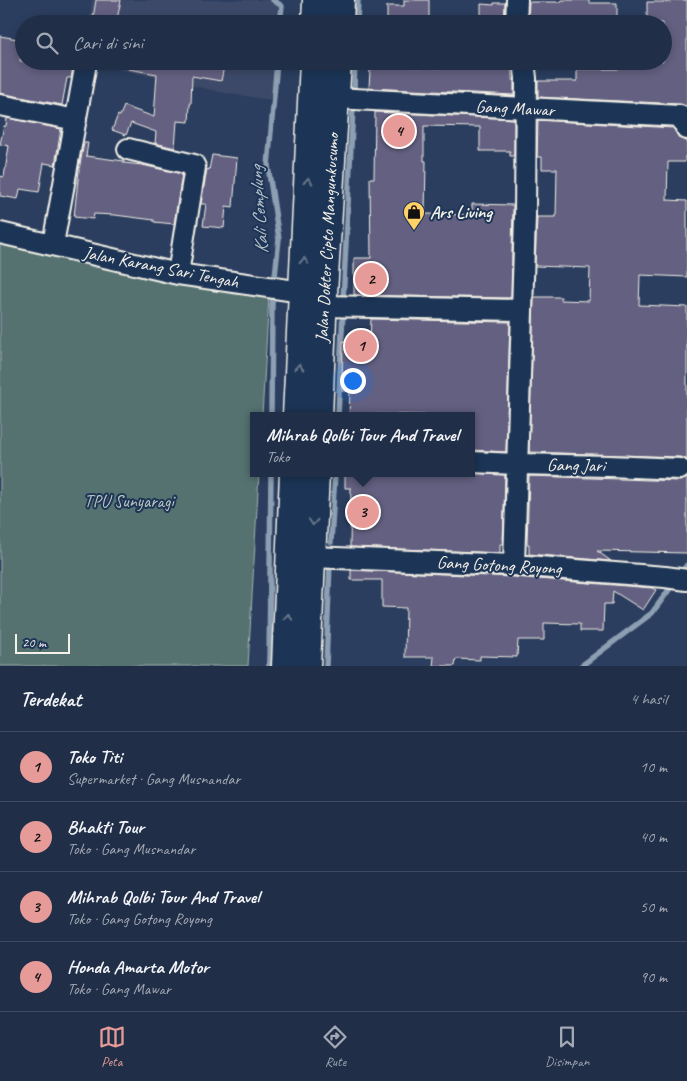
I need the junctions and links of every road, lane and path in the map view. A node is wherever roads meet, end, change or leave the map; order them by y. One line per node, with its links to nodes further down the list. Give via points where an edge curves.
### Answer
1 (317, 0): 4 (main road)
2 (340, 0): 5 (main road)
3 (517, 0): 6 (street)
4 (316, 15)
5 (339, 15)
6 (516, 15)
7 (85, 70): 14 (street)
8 (313, 70): 20 (main road, Jalan Dokter Cipto Mangunkusumo, one-way to 8)
9 (337, 70): 11 (main road, Jalan Dokter Cipto Mangunkusumo)
10 (525, 70): 13 (street)
11 (335, 98): 13 (street, Gang Mawar); 20 (main road, Jalan Dokter Cipto Mangunkusumo)
12 (0, 105): 14 (street)
13 (526, 108): 15 (street, Gang Mawar, via 680,116); 21 (street)
14 (76, 120): 18 (street)
15 (687, 129)
16 (128, 150): 19 (street, via 196,167)
17 (0, 233): 18 (street, Jalan Karang Sari Tengah)
18 (53, 244): 19 (street, Jalan Karang Sari Tengah)
19 (178, 274): 20 (street, Jalan Karang Sari Tengah)
20 (299, 293): 21 (street, Jalan Karang Sari Tengah); 22 (main road, Jalan Dokter Cipto Mangunkusumo, one-way to 20); 23 (main road, Jalan Dokter Cipto Mangunkusumo)
21 (522, 310): 25 (street)
22 (297, 412)
23 (317, 412)
24 (475, 462): 25 (street, Gang Jari)
25 (517, 464): 26 (street, Gang Jari); 30 (street)
26 (680, 469)
27 (294, 477): 32 (main road, one-way to 27)
28 (315, 477): 29 (main road, one-way to 29)
29 (311, 557): 30 (street, Gang Gotong Royong); 33 (main road)
30 (514, 565): 31 (street, Gang Gotong Royong)
31 (678, 579)
32 (286, 666)
33 (306, 666)

